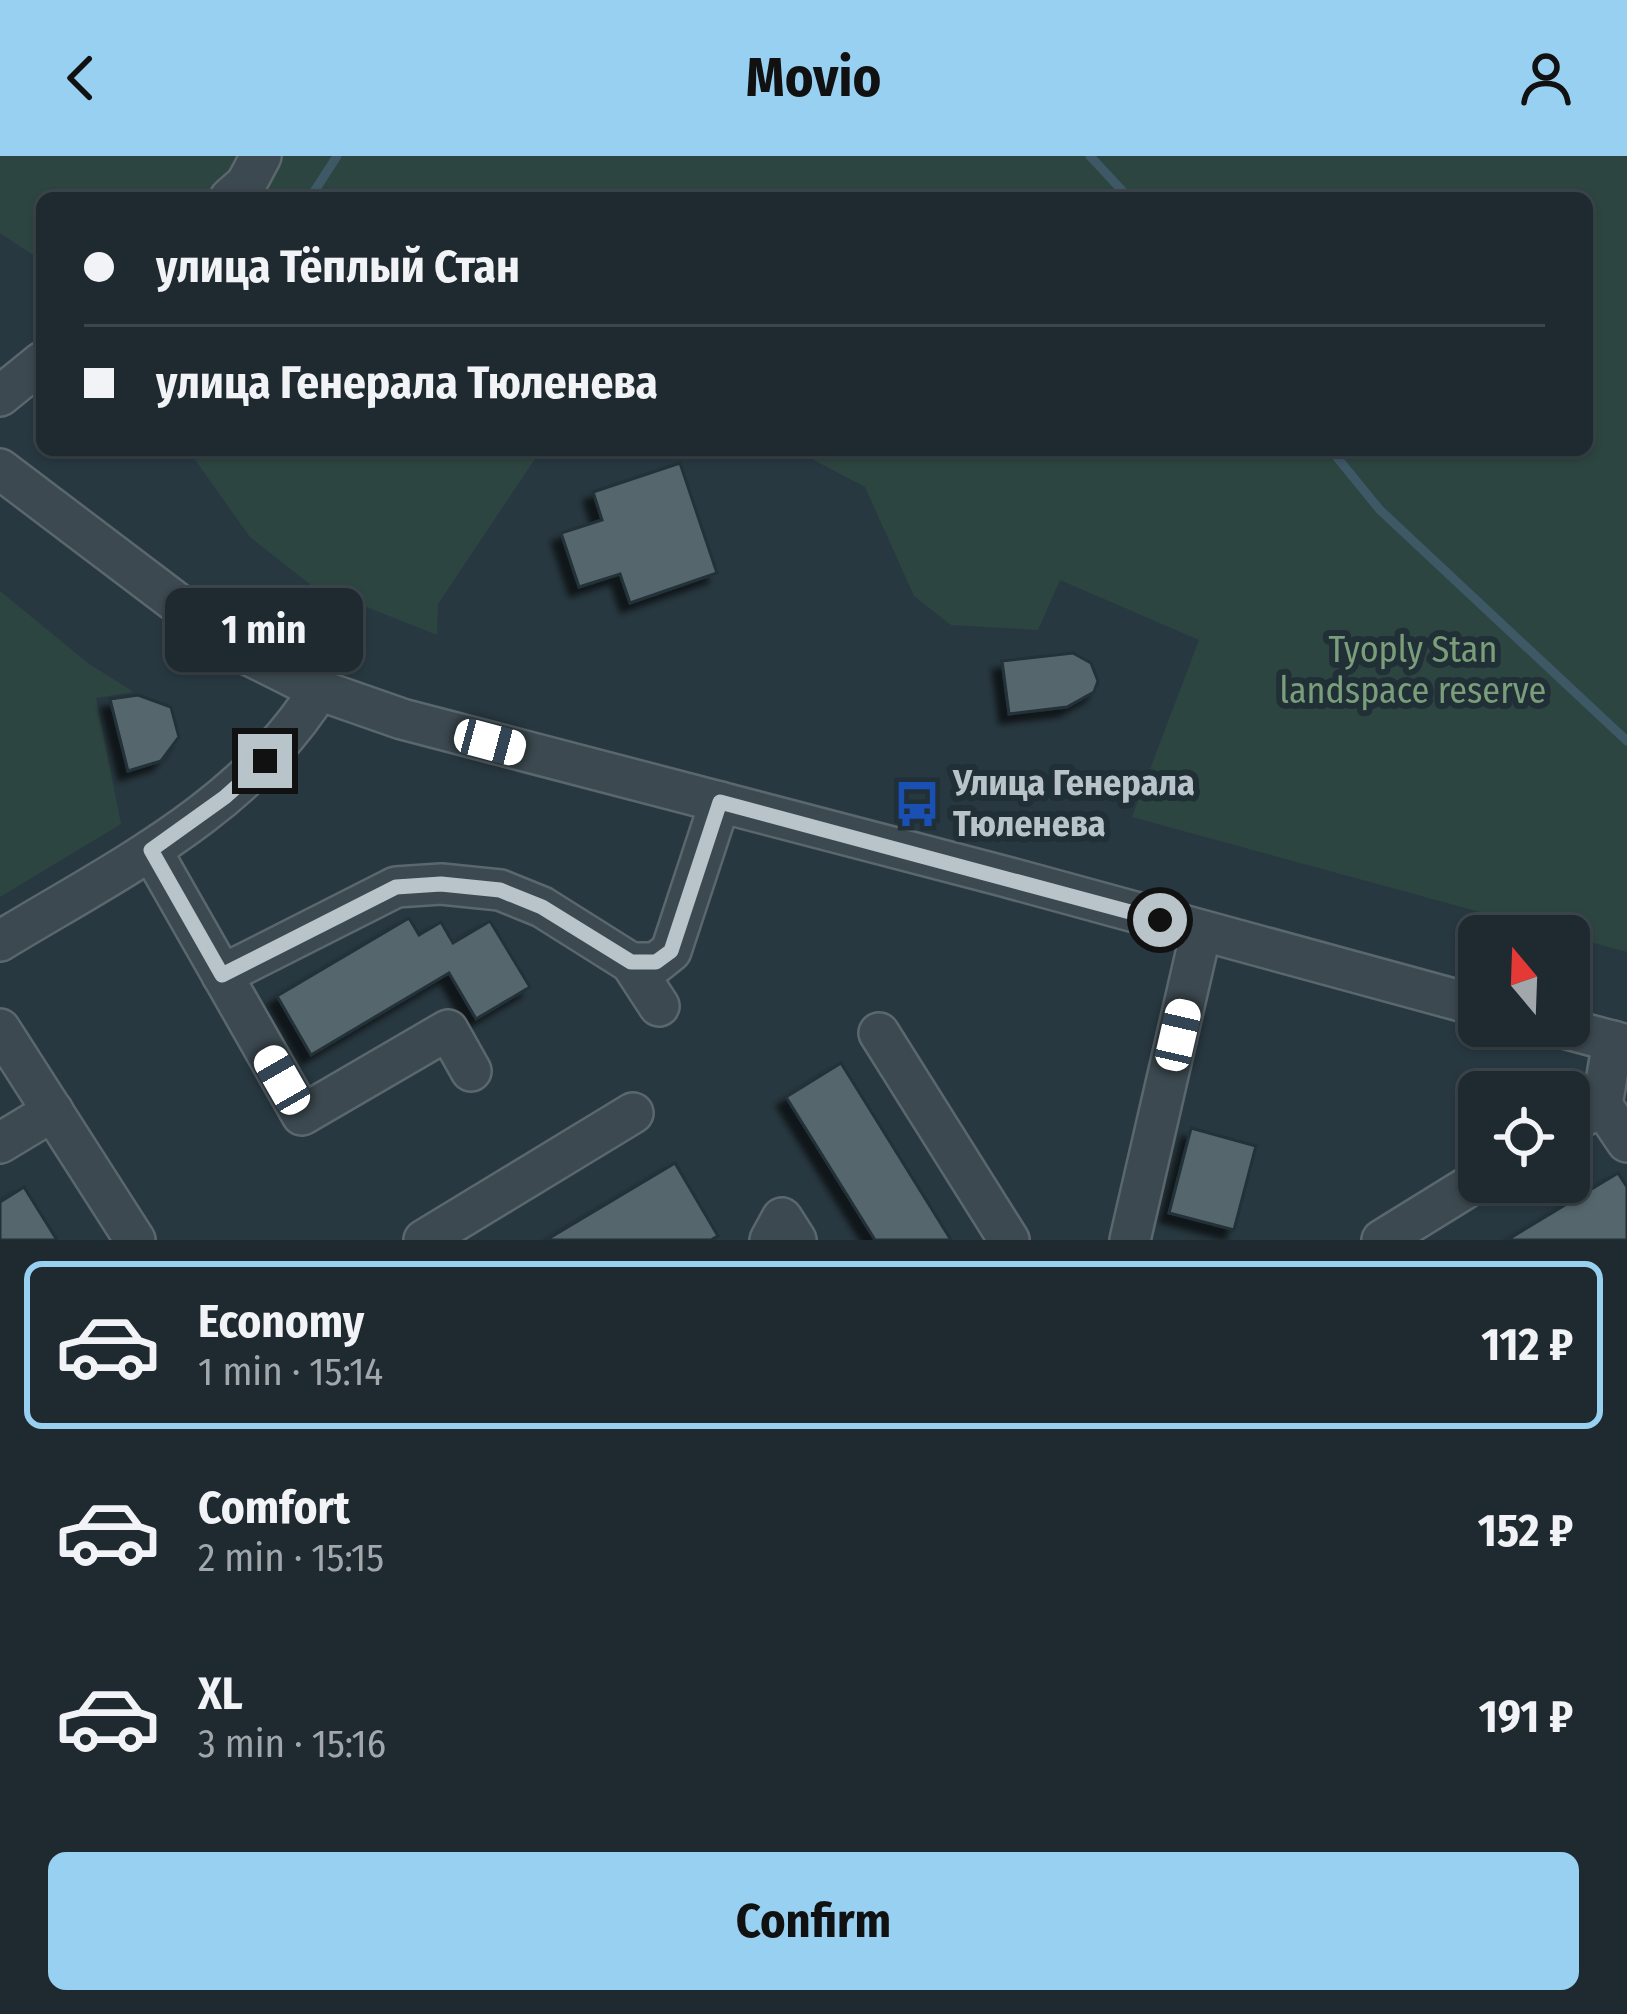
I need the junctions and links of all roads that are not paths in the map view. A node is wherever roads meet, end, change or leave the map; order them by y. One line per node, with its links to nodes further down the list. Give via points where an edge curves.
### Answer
1 (36, 367): 2 (street)
2 (0, 396)
3 (0, 469): 4 (street, via 239,650)
4 (319, 690): 5 (street); 6 (street, via 265,761)
5 (720, 802): 7 (street); 9 (street, via 671,951 656,962)
6 (151, 850): 8 (street); 10 (street)
7 (1202, 932): 11 (street); 30 (street)
8 (0, 941)
9 (631, 962): 10 (street, via 542,907 500,890 441,884 396,887); 12 (street)
10 (222, 975): 17 (street, via 302,1115 448,1030)
11 (1458, 1000)
12 (659, 1006)
13 (0, 1029): 19 (street)
14 (879, 1033): 29 (street)
15 (1590, 1035): 16 (street)
16 (1620, 1043): 18 (street)
17 (471, 1071)
18 (1590, 1105)
19 (53, 1111): 23 (street); 25 (street)
20 (633, 1114): 26 (street)
21 (1590, 1118): 22 (street)
22 (1627, 1142)
23 (0, 1143)
24 (1458, 1193): 31 (street)
25 (135, 1240)
26 (424, 1240)
27 (770, 1240): 28 (street, via 782,1218)
28 (796, 1240)
29 (1009, 1240)
30 (1130, 1240)
31 (1382, 1240)

